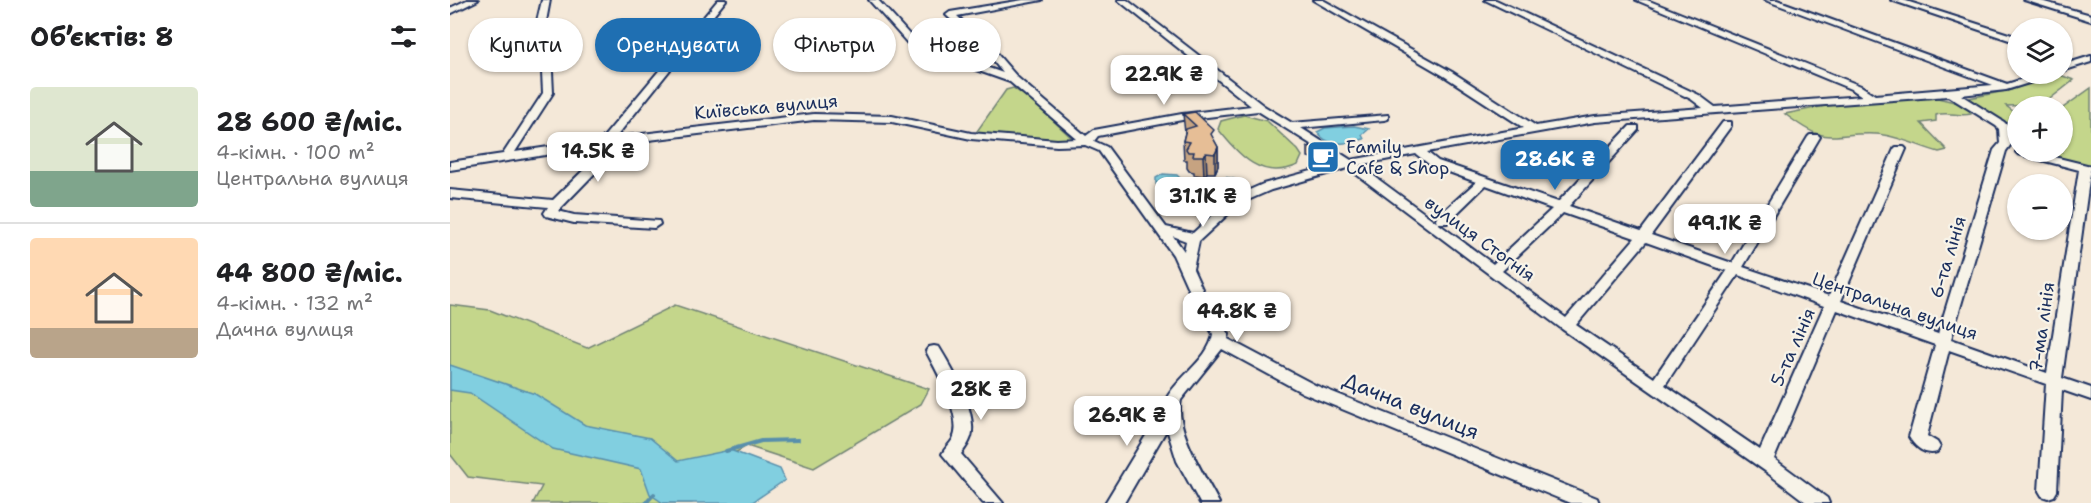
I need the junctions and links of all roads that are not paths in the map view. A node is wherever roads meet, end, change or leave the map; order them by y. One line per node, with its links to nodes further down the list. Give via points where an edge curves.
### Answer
1 (474, 0): 13 (street)
2 (546, 0): 36 (street, via 537,43 548,72 548,93)
3 (722, 0): 31 (street)
4 (873, 0): 16 (street, via 914,45)
5 (1038, 0): 16 (street, via 950,15 996,57)
6 (1122, 0): 21 (street, вулиця Стогнія)
7 (1317, 0): 27 (street, via 1448,74)
8 (1489, 0): 22 (street, via 1695,97)
9 (1640, 0): 20 (street)
10 (1770, 0): 18 (street)
11 (1895, 0): 15 (street)
12 (2028, 0): 14 (street)
13 (450, 11)
14 (2091, 18)
15 (2007, 36)
16 (1014, 80): 32 (street)
17 (2016, 84): 18 (street)
18 (2006, 87): 19 (street)
19 (1949, 92): 20 (street); 28 (street, via 2000,124)
20 (1871, 97): 22 (street)
21 (1260, 108): 25 (street, вулиця Стогнія); 32 (street, via 1094,133)
22 (1714, 111): 27 (street, via 1595,119)
23 (1384, 117): 25 (street)
24 (1727, 124): 47 (street)
25 (1291, 126): 38 (street, вулиця Стогнія)
26 (1634, 128): 44 (street)
27 (1534, 130): 35 (street)
28 (2007, 135)
29 (1814, 137): 49 (street)
30 (620, 141): 31 (street, Київська вулиця); 32 (street, Київська вулиця, via 814,117 862,117 892,119 971,136); 43 (street)
31 (606, 142): 36 (street, Київська вулиця)
32 (1087, 142): 48 (street, via 1103,149 1163,230)
33 (2007, 148): 54 (street, 6-та лінія, via 2000,150)
34 (1900, 149): 51 (street, 5-та лінія)
35 (1418, 150): 38 (street); 41 (street, Центральна вулиця, via 1434,163)
36 (506, 158): 39 (street, Київська вулиця)
37 (2059, 162): 40 (street)
38 (1348, 164): 48 (street, via 1267,187 1235,201 1202,229); 50 (street, вулиця Стогнія)
39 (450, 166)
40 (2088, 170): 56 (street, 7-ма лінія)
41 (1484, 181): 44 (street, Центральна вулиця); 45 (street)
42 (450, 194): 43 (street)
43 (556, 204): 46 (street, via 550,213 574,219)
44 (1560, 208): 47 (street, Центральна вулиця); 50 (street)
45 (1442, 220)
46 (654, 224)
47 (1642, 237): 49 (street, Центральна вулиця); 52 (street)
48 (1181, 240): 53 (street, via 1201,302 1217,324)
49 (1735, 269): 51 (street, Центральна вулиця); 57 (street)
50 (1494, 271): 52 (street, вулиця Стогнія)
51 (1833, 304): 54 (street, Центральна вулиця); 61 (street, 5-та лінія)
52 (1567, 326): 57 (street, вулиця Стогнія)
53 (1220, 341): 59 (street, via 1173,398); 66 (street, Дачна вулиця, via 1308,389)
54 (1942, 342): 56 (street, Центральна вулиця); 60 (street, 6-та лінія, via 1918,437)
55 (934, 351): 63 (street, via 951,382 964,425 962,438 951,454)
56 (2054, 381): 58 (street, Центральна вулиця); 62 (street, 7-ма лінія)
57 (1656, 387): 61 (street, вулиця Стогнія)
58 (2091, 394)
59 (1170, 410): 64 (street); 65 (street, via 1186,461)
60 (1931, 447)
61 (1764, 461): 67 (street, вулиця Стогнія)
62 (2048, 491)
63 (994, 503)
64 (1114, 503)
65 (1210, 503)
66 (1590, 503)
67 (1820, 503)

